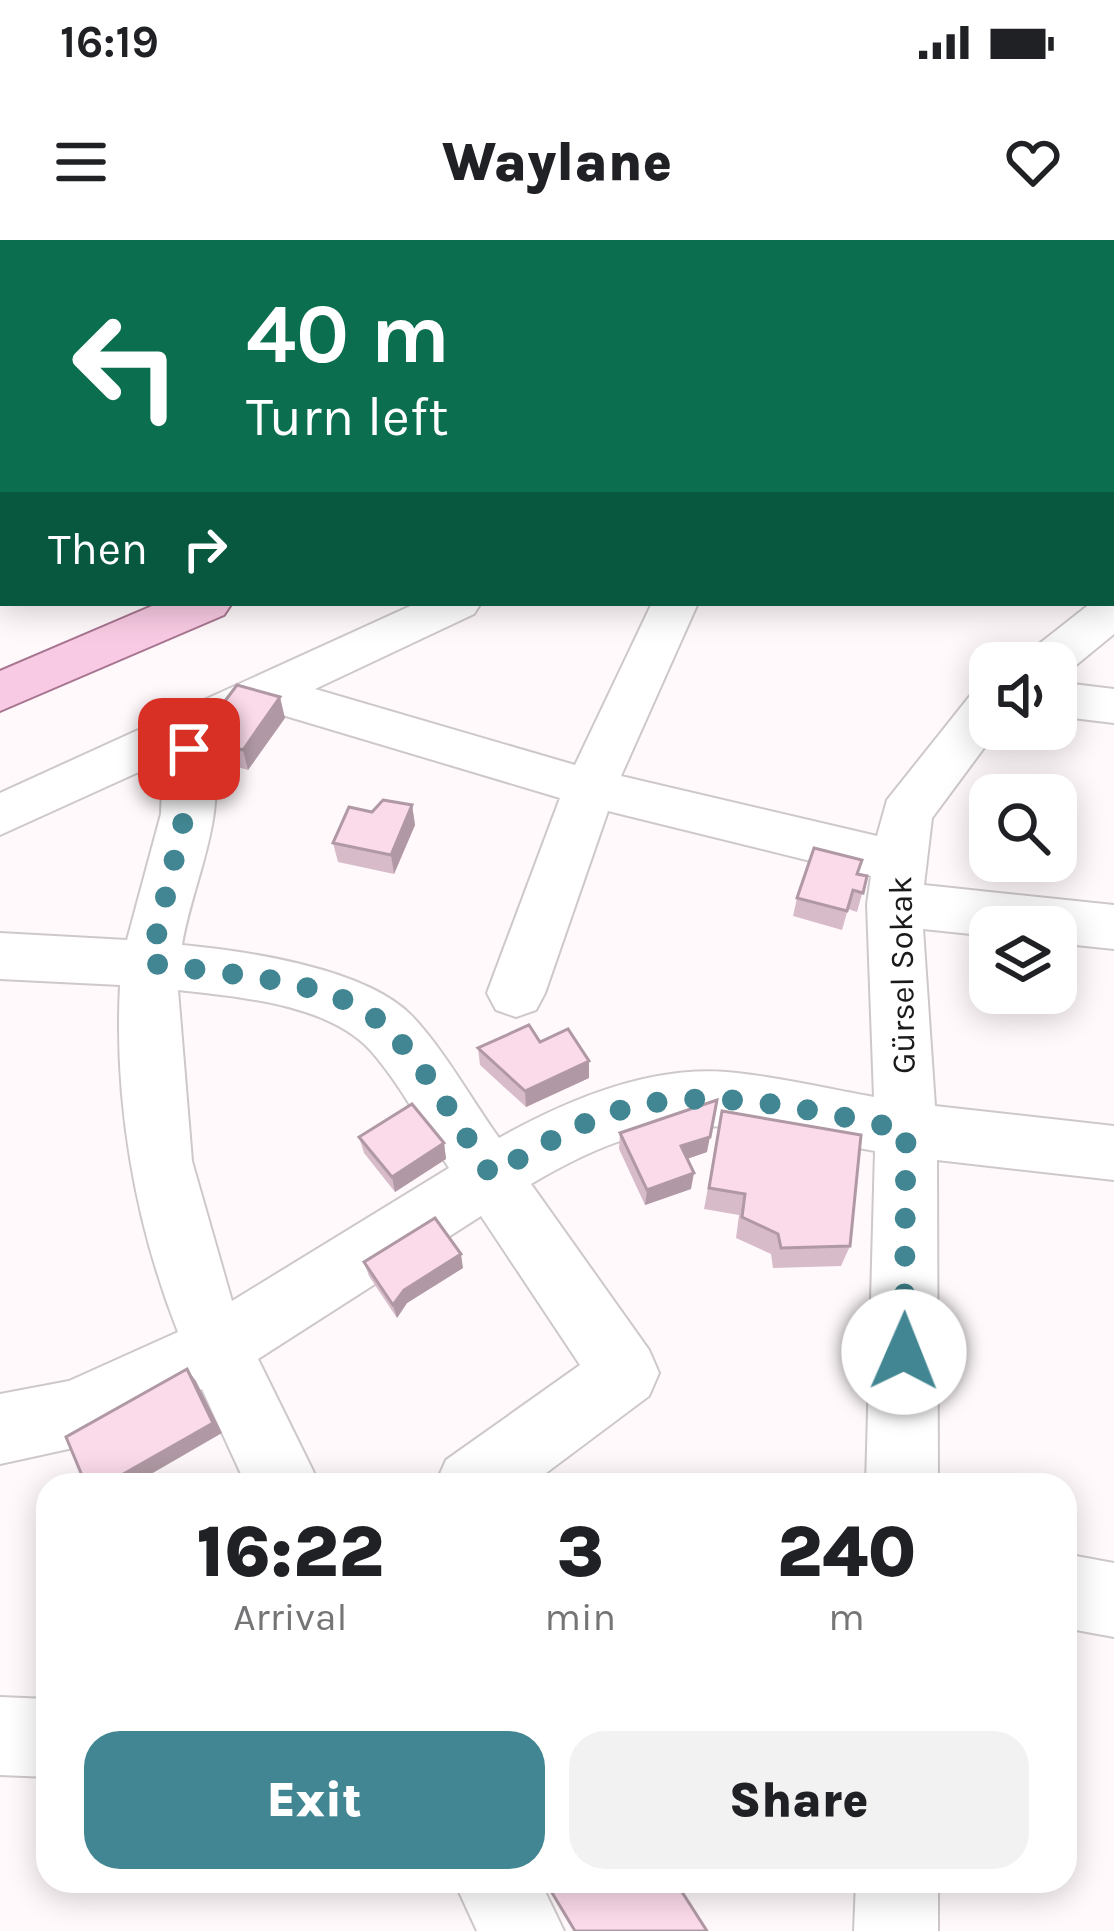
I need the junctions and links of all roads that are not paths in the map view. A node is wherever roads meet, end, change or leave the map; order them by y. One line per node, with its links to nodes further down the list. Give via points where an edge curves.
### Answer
1 (97, 606): 7 (main road)
2 (199, 606): 8 (main road)
3 (674, 606): 14 (street)
4 (1114, 609): 6 (street)
5 (422, 610): 9 (street)
6 (1072, 642)
7 (0, 646)
8 (0, 692)
9 (265, 692): 12 (street); 14 (street)
10 (1077, 702): 11 (street)
11 (1114, 706)
12 (179, 732): 15 (street); 19 (street, via 192,784)
13 (969, 732): 16 (street, Gürsel Sokak, via 906,814)
14 (590, 788): 16 (street); 20 (street)
15 (0, 815)
16 (897, 883): 17 (street); 21 (street, Gürsel Sokak)
17 (1114, 927)
18 (0, 956): 19 (street)
19 (150, 963): 23 (street, via 357,1005 404,1048); 24 (street, via 165,1186)
20 (516, 993)
21 (906, 1130): 22 (street); 23 (street, via 750,1101 669,1101 567,1131); 28 (street, Gürsel Sokak)
22 (1114, 1153)
23 (491, 1175): 24 (street); 27 (street, via 626,1373)
24 (214, 1349): 25 (street, via 73,1414); 26 (street)
25 (0, 1429)
26 (278, 1473)
27 (488, 1473)
28 (902, 1473)
29 (1077, 1593): 30 (street)
30 (1114, 1600)
31 (0, 1736): 32 (street)
32 (36, 1738)
33 (501, 1893): 35 (street)
34 (897, 1893): 36 (street)
35 (522, 1931)
36 (896, 1931)

